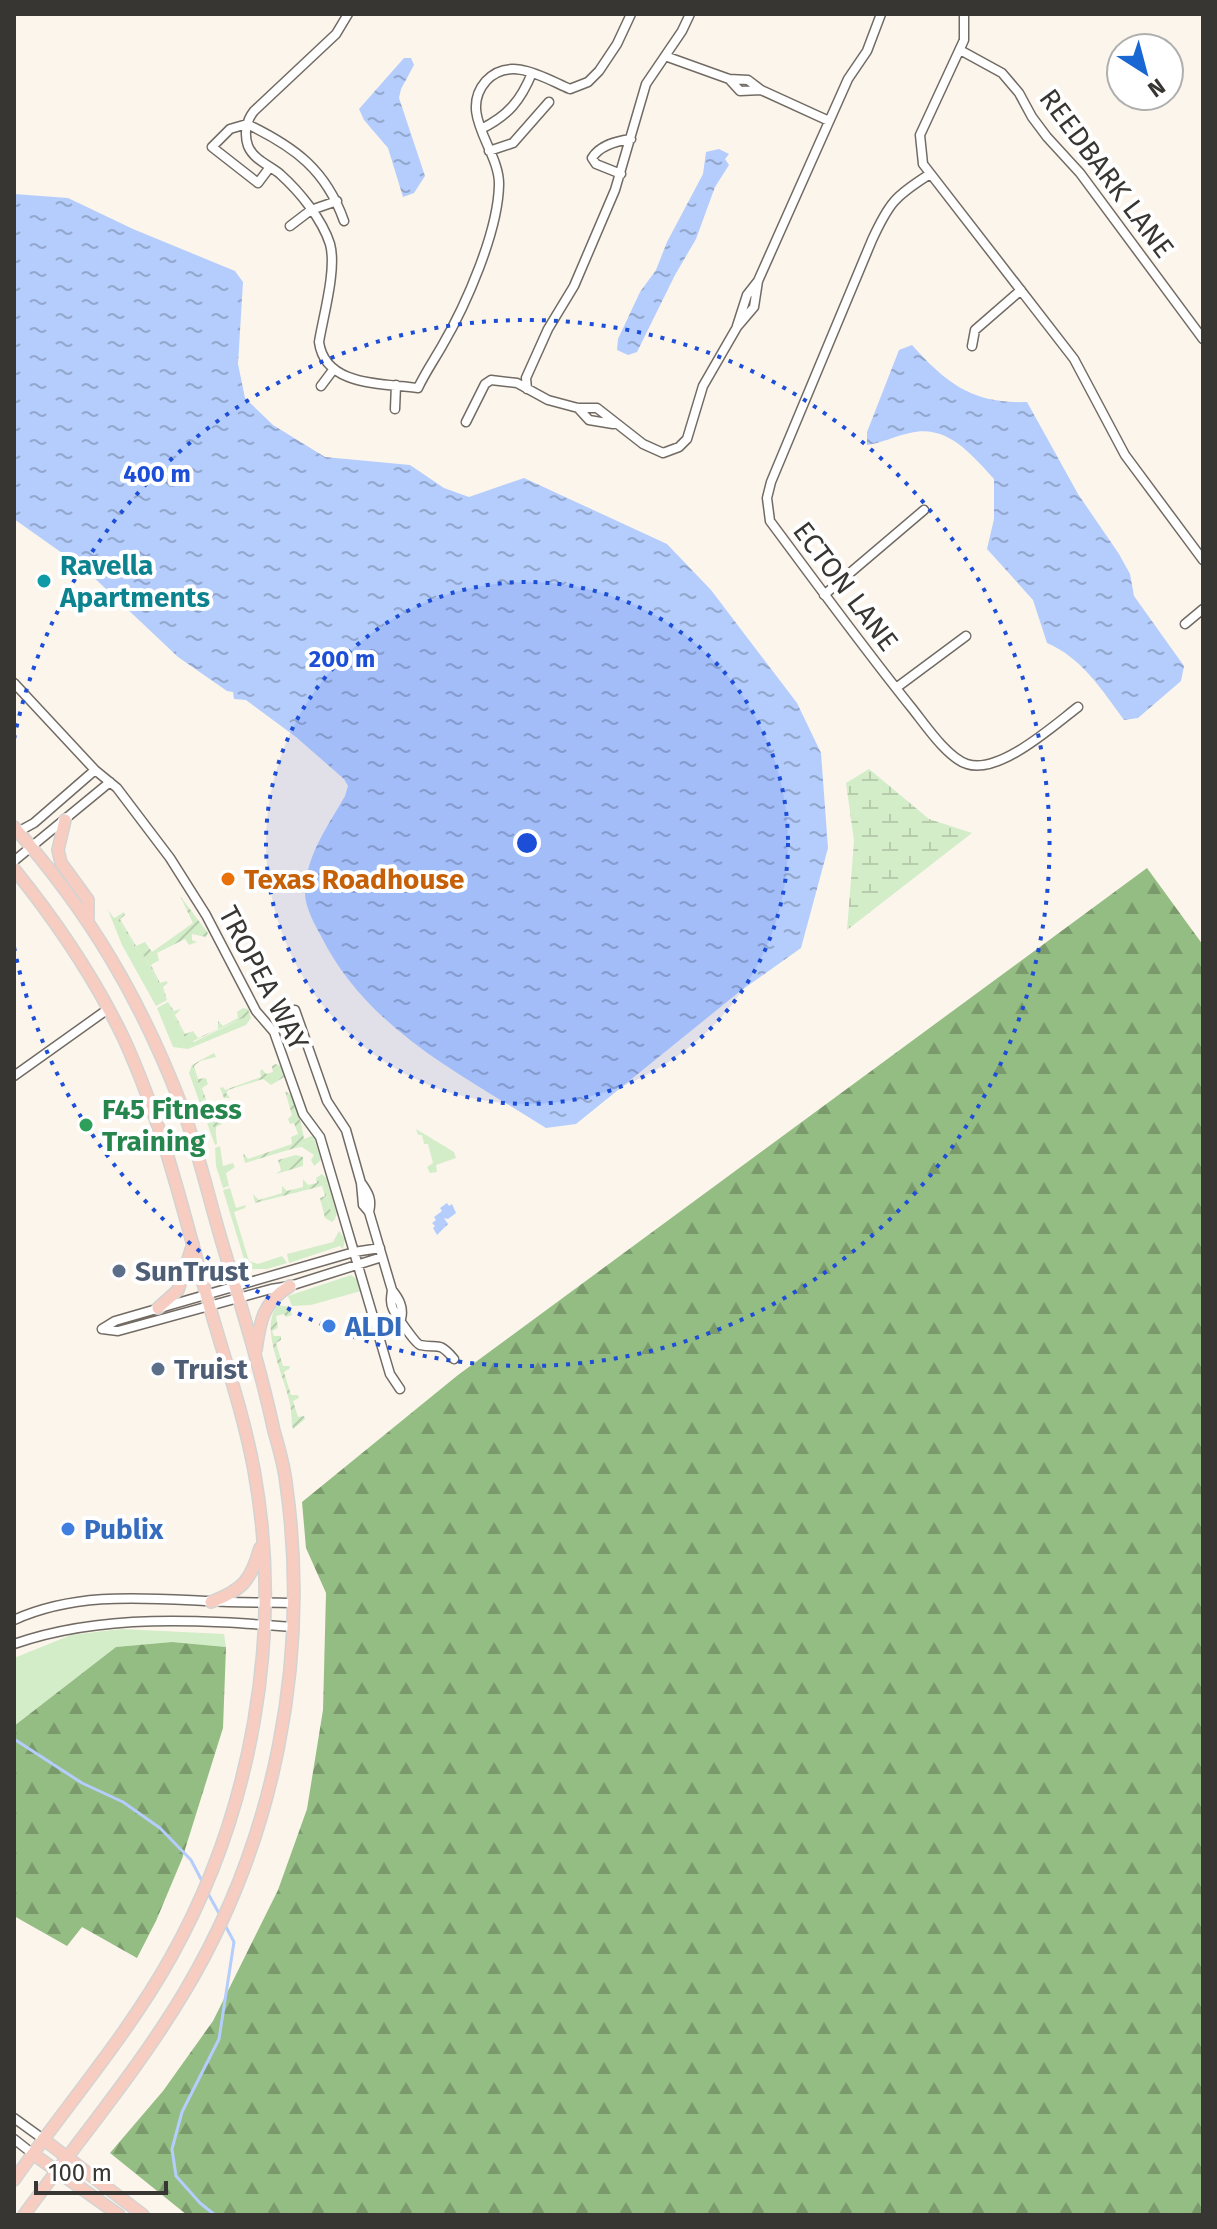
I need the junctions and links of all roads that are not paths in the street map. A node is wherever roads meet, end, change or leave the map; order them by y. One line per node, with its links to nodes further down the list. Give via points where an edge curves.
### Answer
1 (348, 14): 11 (street, via 336,34 254,111)
2 (631, 14): 8 (street, via 617,44 588,82 570,89)
3 (690, 14): 7 (street)
4 (881, 14): 10 (street)
5 (964, 14): 6 (street)
6 (960, 50): 17 (street, via 920,135 923,164); 23 (street, REEDBARK LANE, via 1002,73 1019,93)
7 (665, 56): 10 (street, via 729,79 748,80); 13 (street, via 646,84)
8 (532, 73): 12 (street, via 516,104); 12 (street, via 503,69 485,82 475,102)
9 (549, 102): 14 (street, via 513,143)
10 (829, 121): 28 (street, via 679,447 663,453 597,408 548,400)
11 (247, 124): 15 (street, via 249,148); 15 (street, via 230,129 212,147 258,183); 18 (street, via 302,156)
12 (481, 129): 14 (street)
13 (631, 139): 16 (street); 16 (street, via 616,141 592,158)
14 (489, 151): 26 (street, via 499,187 480,268 418,388)
15 (270, 167): 19 (street)
16 (621, 174): 28 (street, via 579,275 526,378)
17 (930, 174): 22 (street); 33 (street, ECTON LANE, via 899,193 885,211 771,482 770,521)
18 (337, 201): 19 (street); 20 (street)
19 (311, 210): 21 (street); 25 (street, via 330,245 332,263 319,342 320,354)
20 (344, 221)
21 (290, 226)
22 (1021, 290): 24 (street, via 975,330); 32 (street, via 1074,359 1125,455)
23 (1203, 339)
24 (972, 346)
25 (333, 370): 26 (street, via 349,379); 27 (street)
26 (396, 385): 29 (street)
27 (321, 386)
28 (527, 389): 30 (street, via 491,380 479,392)
29 (395, 409)
30 (466, 422)
31 (924, 510): 33 (street)
32 (1203, 560)
33 (824, 595): 38 (street, ECTON LANE)
34 (1203, 609): 35 (street)
35 (1185, 624)
36 (966, 636): 38 (street)
37 (14, 683): 40 (street, TROPEA WAY)
38 (896, 688): 39 (street, ECTON LANE, via 944,748 967,764 994,764 1008,757)
39 (1078, 707)
40 (95, 770): 41 (street, TROPEA WAY); 43 (street, via 34,823)
41 (110, 782): 42 (street); 52 (street, TROPEA WAY, via 186,883 256,1011 274,1032 303,1114 320,1137)
42 (65, 820): 44 (street); 47 (main road, via 58,850 61,863 88,900)
43 (15, 831): 44 (main road)
44 (31, 846): 45 (street); 47 (main road)
45 (14, 861)
46 (14, 869): 48 (main road, via 76,952)
47 (88, 919): 56 (main road, via 148,1024 183,1110)
48 (108, 1009): 50 (street); 51 (main road, via 150,1102)
49 (295, 1010): 53 (street, via 327,1101 346,1130 369,1194)
50 (14, 1076)
51 (193, 1244): 57 (main road); 59 (main road, via 178,1290)
52 (354, 1252): 53 (street); 54 (street, TROPEA WAY); 56 (street)
53 (381, 1252): 54 (street); 61 (street, via 403,1311 401,1319 416,1343 439,1346)
54 (358, 1266): 55 (street); 62 (street, TROPEA WAY, via 390,1374)
55 (290, 1286): 56 (street); 60 (main road, via 265,1307)
56 (237, 1292): 57 (street); 58 (street); 60 (main road)
57 (206, 1294): 58 (main road); 59 (street)
58 (211, 1307): 59 (street, via 118,1331 102,1329); 63 (main road, via 242,1411)
59 (158, 1308)
60 (255, 1354): 66 (main road, via 286,1479)
61 (454, 1359)
62 (400, 1389)
63 (263, 1536): 64 (main road, via 244,1584); 65 (main road)
64 (211, 1602): 65 (street); 67 (street, via 133,1596 79,1601)
65 (264, 1602): 66 (street); 68 (main road)
66 (294, 1603): 69 (main road)
67 (14, 1620)
68 (264, 1625): 69 (street); 70 (street, via 98,1624); 73 (main road, via 257,1701 239,1791 194,1911 148,1996)
69 (293, 1627): 75 (main road, via 280,1741 250,1855 184,1993)
70 (14, 1644)
71 (14, 2118): 73 (street)
72 (14, 2139): 74 (street)
73 (43, 2139): 74 (main road); 75 (main road)
74 (33, 2154): 76 (main road); 77 (main road)
75 (68, 2157): 76 (main road); 80 (main road)
76 (58, 2171): 78 (main road); 79 (main road)
77 (14, 2180)
78 (24, 2215)
79 (119, 2215)
80 (143, 2215)

